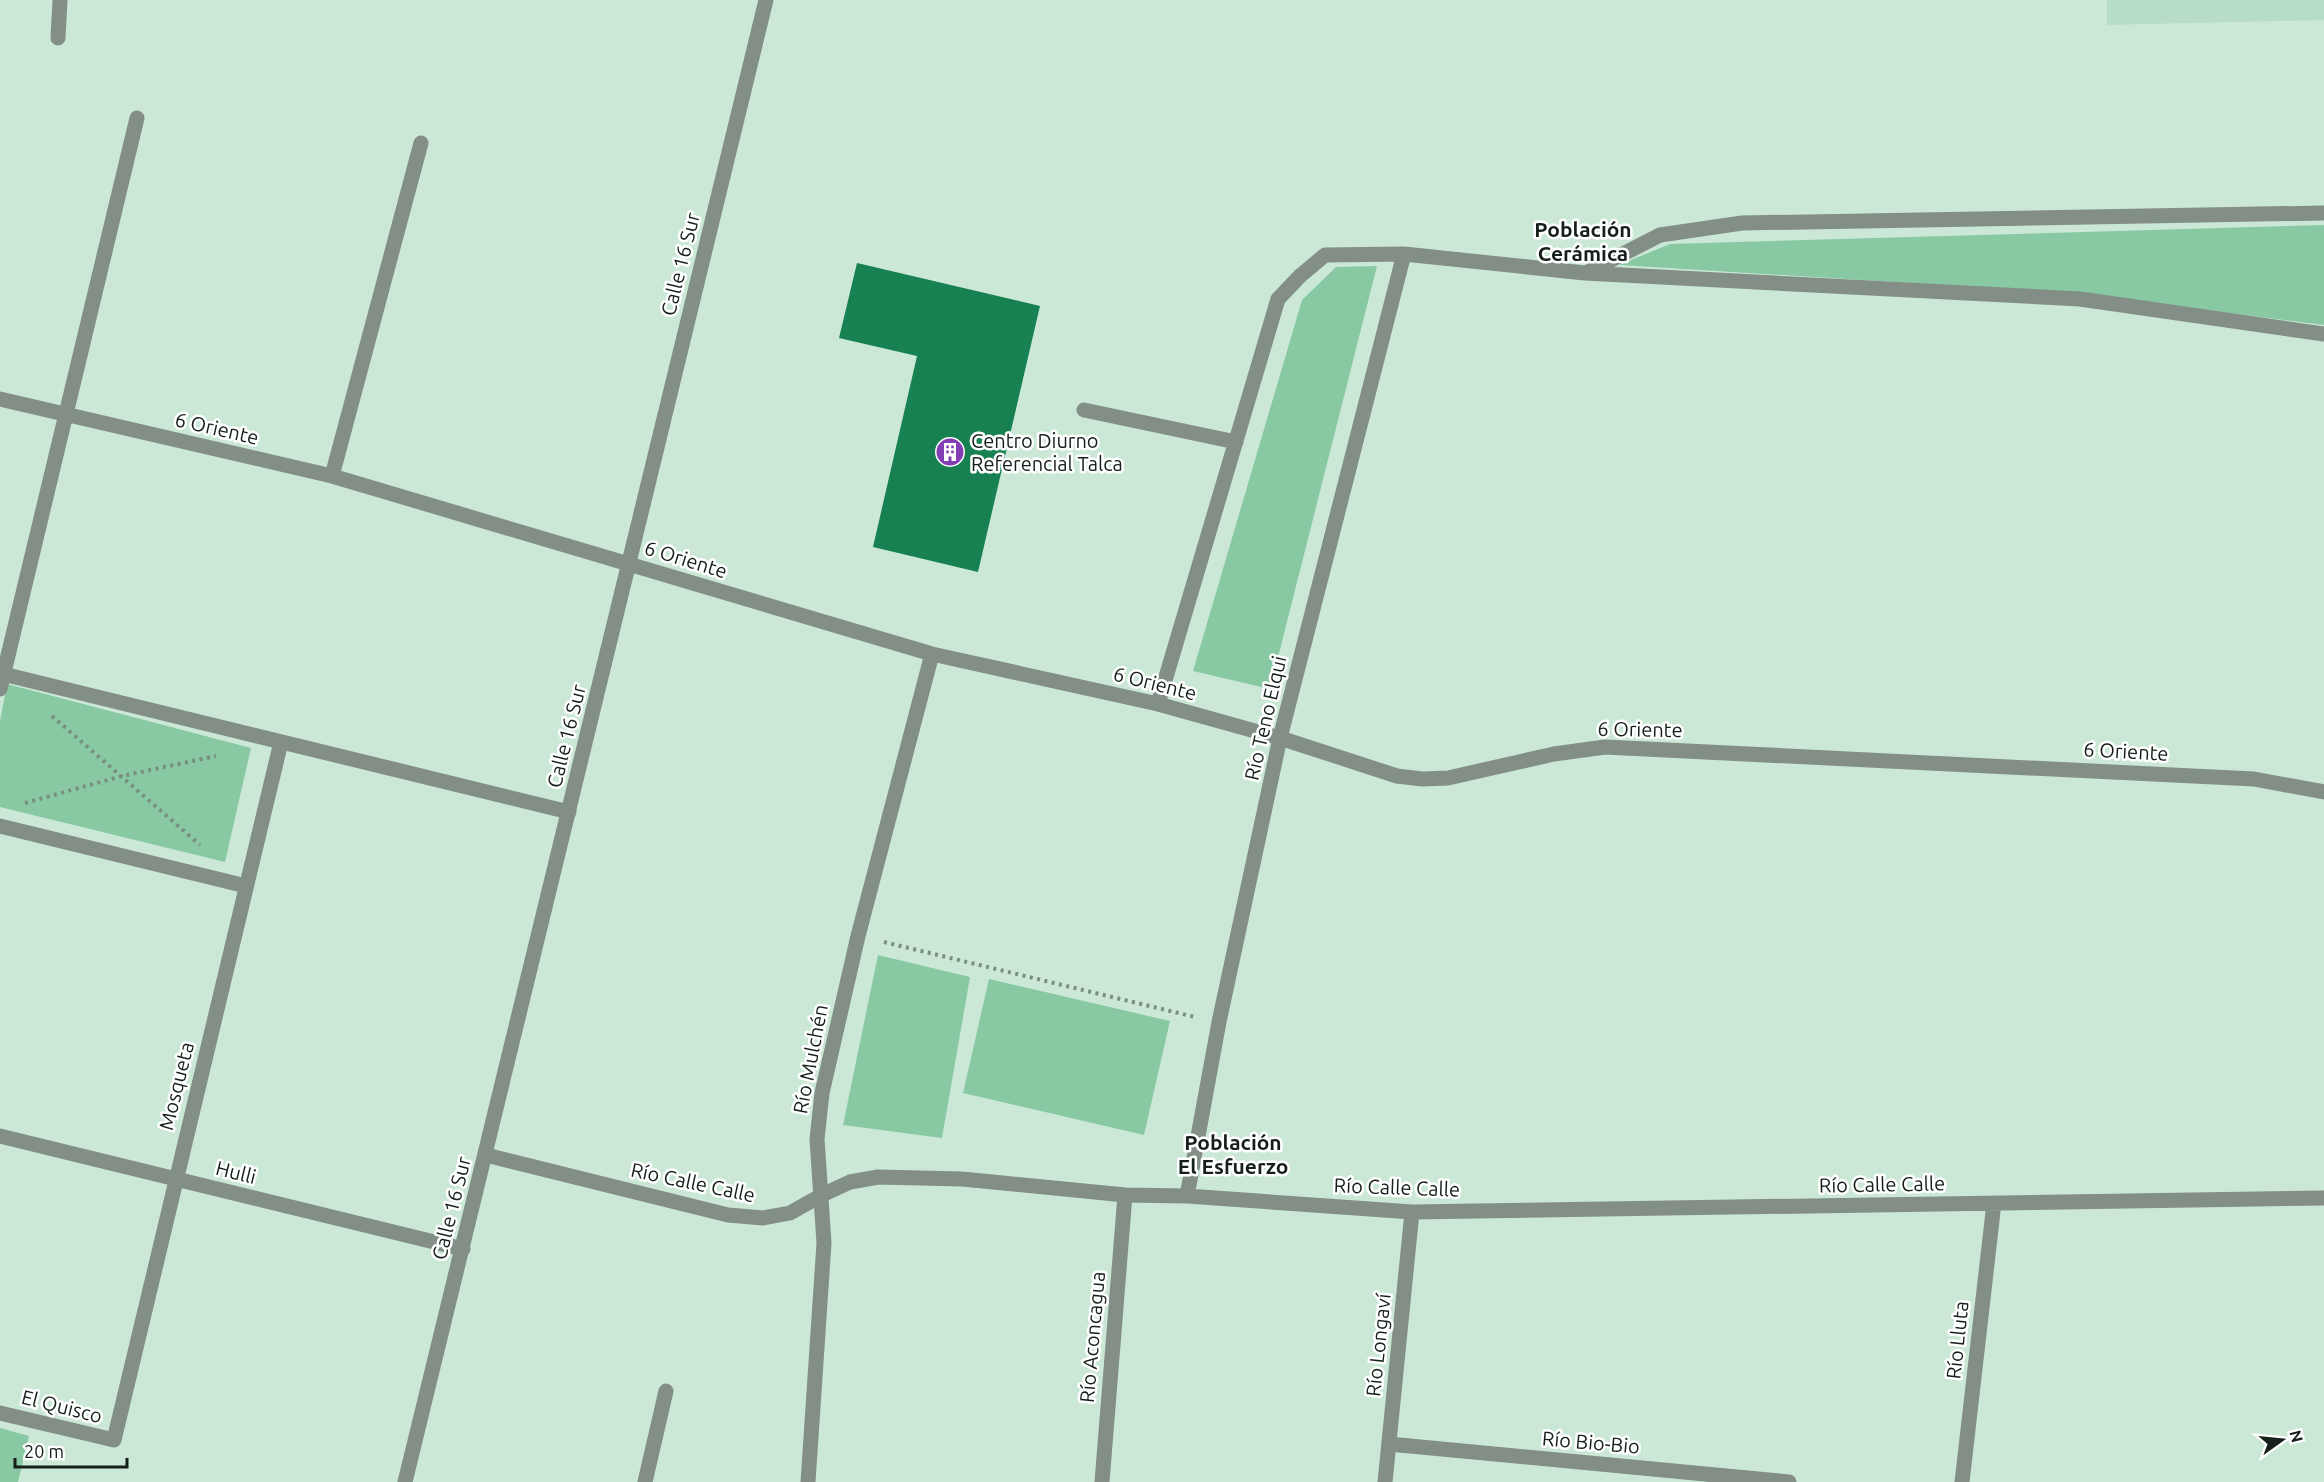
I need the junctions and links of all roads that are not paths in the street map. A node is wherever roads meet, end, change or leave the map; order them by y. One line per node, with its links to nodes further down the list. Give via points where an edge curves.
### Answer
1 (60, 0): 3 (street)
2 (766, 0): 15 (street, Calle 16 Sur)
3 (58, 38)
4 (137, 118): 12 (street)
5 (421, 143): 14 (street)
6 (2324, 213): 8 (street, via 1742,223 1660,235)
7 (1404, 254): 8 (street); 13 (street, via 1324,255 1278,299); 19 (street, Río Teno Elqui)
8 (1586, 273): 9 (street, via 2080,299)
9 (2324, 334)
10 (0, 399): 12 (street, 6 Oriente)
11 (1084, 410): 13 (street)
12 (66, 414): 14 (street, 6 Oriente); 17 (street)
13 (1236, 442): 18 (street)
14 (332, 476): 15 (street, 6 Oriente)
15 (629, 564): 16 (street, 6 Oriente); 22 (street, Calle 16 Sur)
16 (932, 654): 18 (street, 6 Oriente); 28 (street, Río Mulchén, via 858,936 822,1093 817,1139)
17 (2, 681): 20 (street)
18 (1158, 704): 19 (street, 6 Oriente)
19 (1280, 738): 21 (street, 6 Oriente, via 1397,776 1422,779 1456,777 1554,754 1605,747 2253,778); 30 (street, Río Teno Elqui, via 1219,1022)
20 (281, 742): 22 (street); 24 (street, Mosqueta)
21 (2324, 792)
22 (569, 812): 26 (street, Calle 16 Sur)
23 (0, 826): 24 (street)
24 (246, 886): 27 (street, Mosqueta)
25 (0, 1136): 27 (street, Hulli)
26 (486, 1155): 28 (street, Río Calle Calle, via 728,1215 763,1218 790,1213); 34 (street, Calle 16 Sur)
27 (176, 1179): 34 (street, Hulli); 37 (street, Mosqueta)
28 (822, 1194): 29 (street, Río Calle Calle, via 850,1182 905,1177); 42 (street, Río Mulchén, via 824,1243)
29 (1125, 1195): 30 (street, Río Calle Calle); 43 (street, Río Aconcagua)
30 (1187, 1196): 33 (street, Río Calle Calle)
31 (2324, 1198): 32 (street, Río Calle Calle)
32 (1994, 1203): 33 (street, Río Calle Calle); 46 (street, Río Lluta)
33 (1412, 1212): 38 (street, Río Longaví)
34 (463, 1249): 40 (street, Calle 16 Sur)
35 (666, 1391): 41 (street)
36 (0, 1413): 37 (street, El Quisco)
37 (114, 1440)
38 (1389, 1444): 39 (street, Río Bio-Bio); 44 (street, Río Longaví)
39 (1678, 1477): 45 (street, Río Bio-Bio)
40 (405, 1482)
41 (645, 1482)
42 (808, 1482)
43 (1102, 1482)
44 (1385, 1482)
45 (1789, 1482)
46 (1962, 1482)

